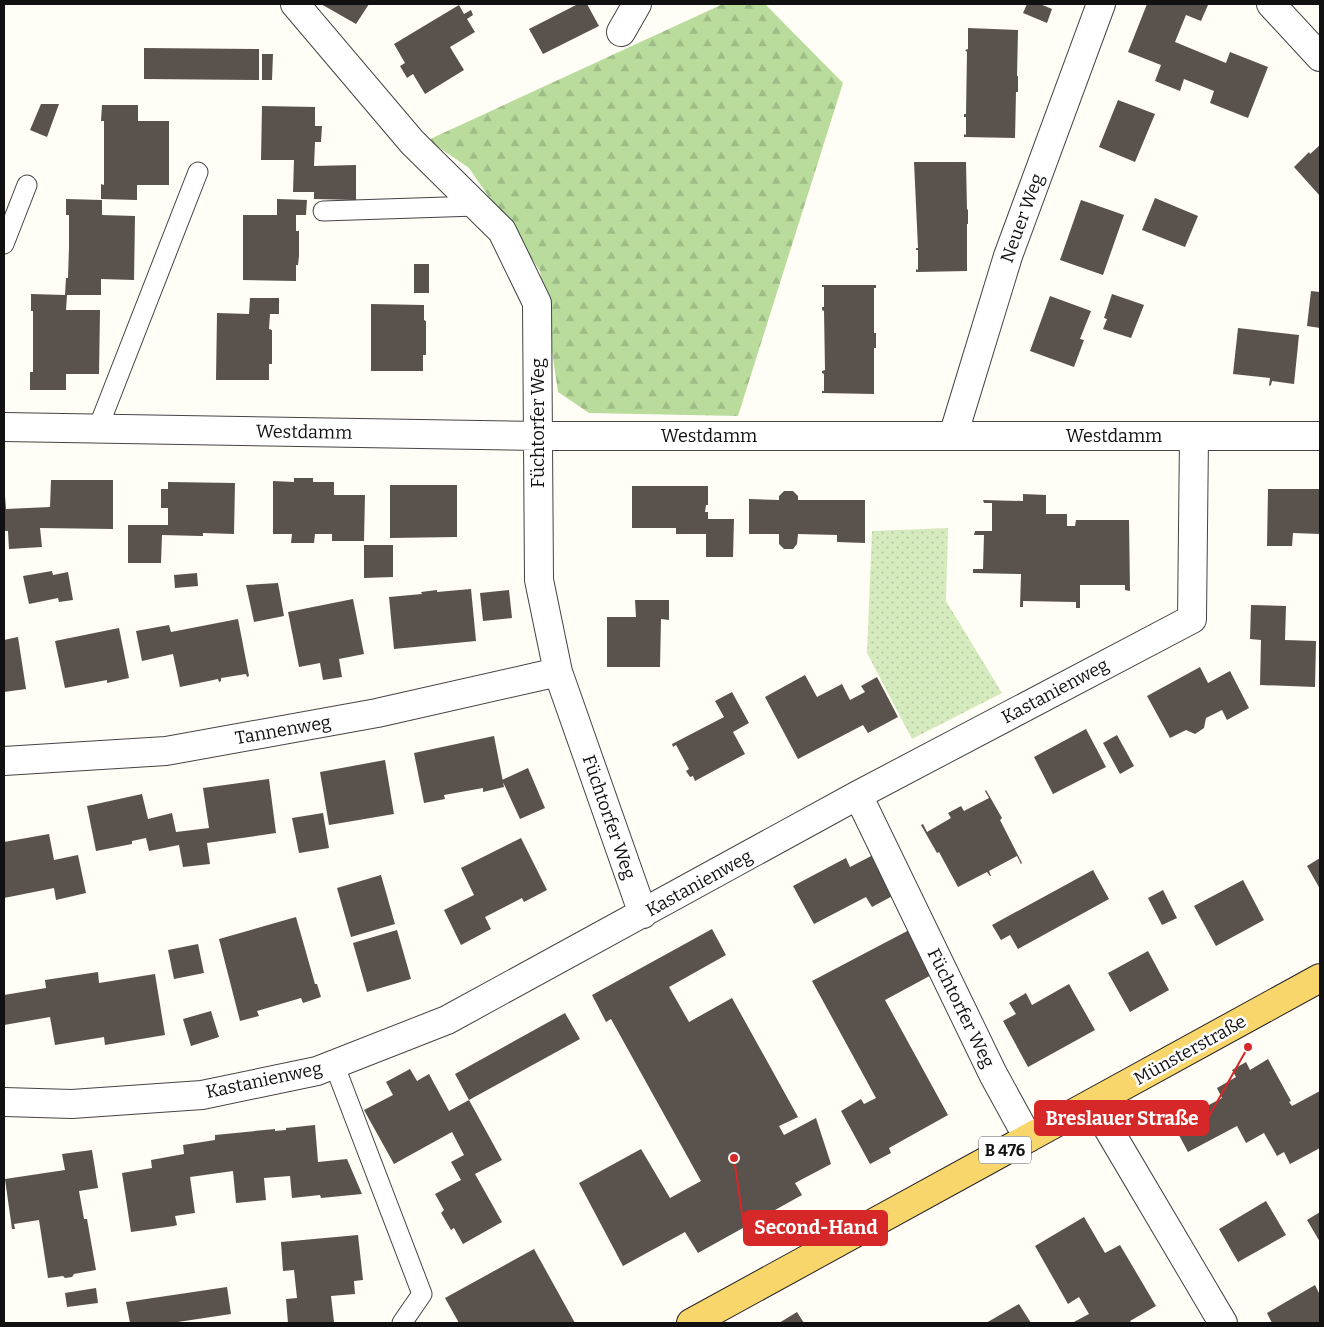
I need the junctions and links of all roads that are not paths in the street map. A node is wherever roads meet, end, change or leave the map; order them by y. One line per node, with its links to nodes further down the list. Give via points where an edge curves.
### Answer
1 (295, 4): 9 (street, Füchtorfer Weg, via 412,142)
2 (637, 4): 5 (street)
3 (1101, 4): 15 (street, Neuer Weg, via 1008,256)
4 (1271, 4): 6 (street)
5 (621, 32)
6 (1320, 57)
7 (198, 172): 13 (lane)
8 (27, 185): 11 (lane)
9 (476, 206): 10 (lane); 14 (street, Füchtorfer Weg, via 502,231 537,303)
10 (324, 211)
11 (4, 244)
12 (4, 427): 13 (street, Westdamm)
13 (98, 428): 14 (street, Westdamm)
14 (538, 436): 15 (street, Westdamm); 18 (street, Füchtorfer Weg, via 539,580)
15 (952, 436): 17 (street, Westdamm)
16 (1320, 436): 17 (street, Westdamm)
17 (1194, 437): 20 (street, Kastanienweg, via 1192,620)
18 (558, 672): 19 (street, Tannenweg, via 377,713 166,751); 21 (street, Füchtorfer Weg)
19 (4, 761)
20 (858, 795): 21 (street, Kastanienweg); 26 (street, Füchtorfer Weg, via 993,1074)
21 (643, 914): 23 (street, Kastanienweg, via 447,1020)
22 (1320, 978): 25 (main road, Münsterstraße / B 476)
23 (334, 1064): 24 (street, Kastanienweg, via 316,1071 202,1095 72,1104); 27 (lane, via 422,1294)
24 (4, 1102)
25 (1093, 1103): 26 (main road, Münsterstraße / B 476); 29 (street)
26 (1028, 1138): 28 (main road, Münsterstraße / B 476)
27 (402, 1323)
28 (691, 1323)
29 (1223, 1323)

